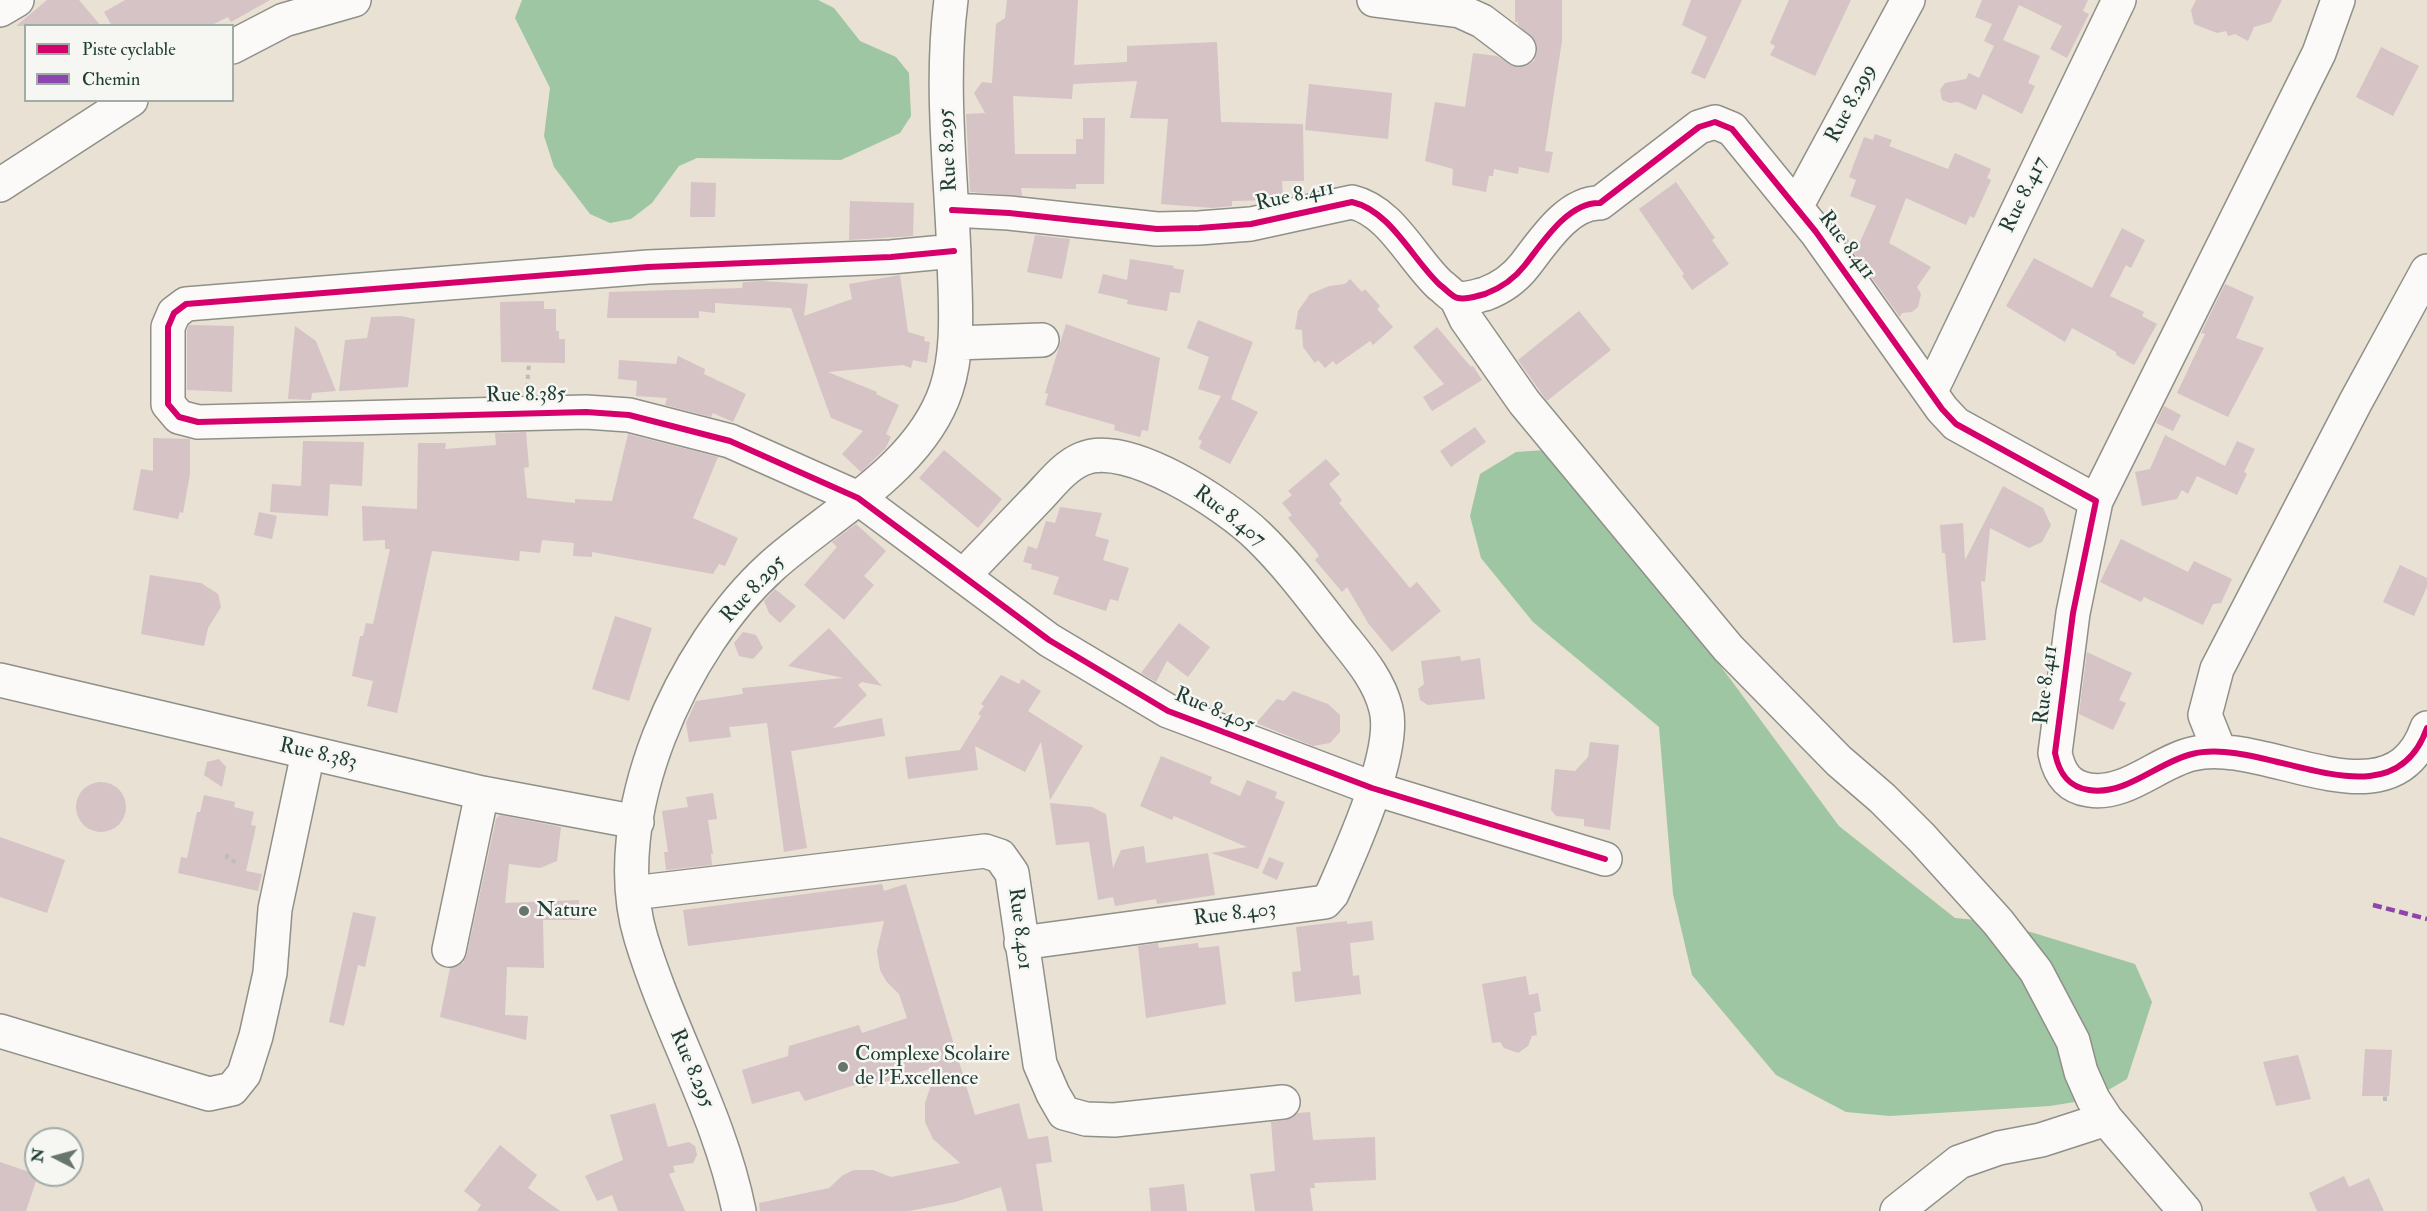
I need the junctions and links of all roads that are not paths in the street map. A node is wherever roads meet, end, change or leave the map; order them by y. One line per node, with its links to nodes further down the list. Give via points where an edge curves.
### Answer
1 (17, 0): 8 (street)
2 (354, 0): 9 (street, via 284,20)
3 (951, 0): 14 (street, Rue 8.295, via 945,74)
4 (1374, 0): 10 (street, via 1460,11 1482,21)
5 (1908, 0): 13 (street, Rue 8.299)
6 (2120, 0): 20 (street, Rue 8.417)
7 (2338, 0): 22 (street, via 2319,52)
8 (0, 10)
9 (234, 45)
10 (1519, 49)
11 (129, 102): 12 (street)
12 (0, 185)
13 (1796, 207): 17 (street, Rue 8.411, via 1732,129 1715,122 1699,127 1600,203 1587,203 1556,227 1515,278 1489,292 1467,299); 20 (street, Rue 8.411)
14 (952, 210): 15 (street, Rue 8.295); 17 (street, Rue 8.411, via 1157,229 1251,224 1352,202 1366,205 1379,215)
15 (954, 251): 19 (street, Rue 8.295); 21 (street, Rue 8.385, via 648,267 186,304 174,313 168,327 168,404 179,417 198,422 586,411 629,415 730,441)
16 (2427, 271): 26 (street, via 2217,669 2205,715)
17 (1455, 298): 37 (street, via 1466,320 1531,412 1728,648 1839,761 1922,838 1998,922 2036,972 2073,1041 2081,1072)
18 (1042, 340): 19 (street)
19 (955, 343): 21 (street, Rue 8.295, via 938,411 920,439)
20 (1930, 391): 22 (street, Rue 8.411, via 1956,424)
21 (858, 498): 23 (street, Rue 8.405); 30 (street, Rue 8.295, via 771,567 738,602 702,651 676,694 660,732 645,777)
22 (2096, 501): 26 (street, Rue 8.411, via 2075,601 2062,692 2055,753 2058,770 2069,783 2091,791 2136,780 2191,754)
23 (963, 576): 28 (street, Rue 8.405, via 1048,640 1168,711); 28 (street, Rue 8.407, via 1060,475 1082,459 1104,454 1138,462 1179,480 1215,501 1257,534 1293,573 1374,677 1387,711 1387,742)
24 (0, 680): 27 (street, Rue 8.383)
25 (2427, 728): 26 (street, Rue 8.411, via 2410,760 2386,774 2360,778)
26 (2219, 750)
27 (308, 753): 29 (street, Rue 8.383); 35 (street, via 275,909 270,973 256,1036 244,1074 232,1089 209,1094)
28 (1372, 788): 31 (street, Rue 8.405); 33 (street, Rue 8.403, via 1347,858 1325,902)
29 (482, 793): 30 (street, Rue 8.383); 34 (street)
30 (637, 822): 32 (street, Rue 8.295)
31 (1605, 859)
32 (633, 893): 33 (street, Rue 8.401, via 985,851 1000,856 1012,873); 38 (street, Rue 8.295, via 640,936 674,1030 722,1143)
33 (1022, 943): 36 (street, Rue 8.401, via 1040,1064 1064,1113 1114,1120)
34 (449, 950)
35 (0, 1031)
36 (1283, 1102)
37 (2106, 1119): 39 (street, via 1959,1162); 40 (street)
38 (739, 1211)
39 (1897, 1211)
40 (2185, 1211)

